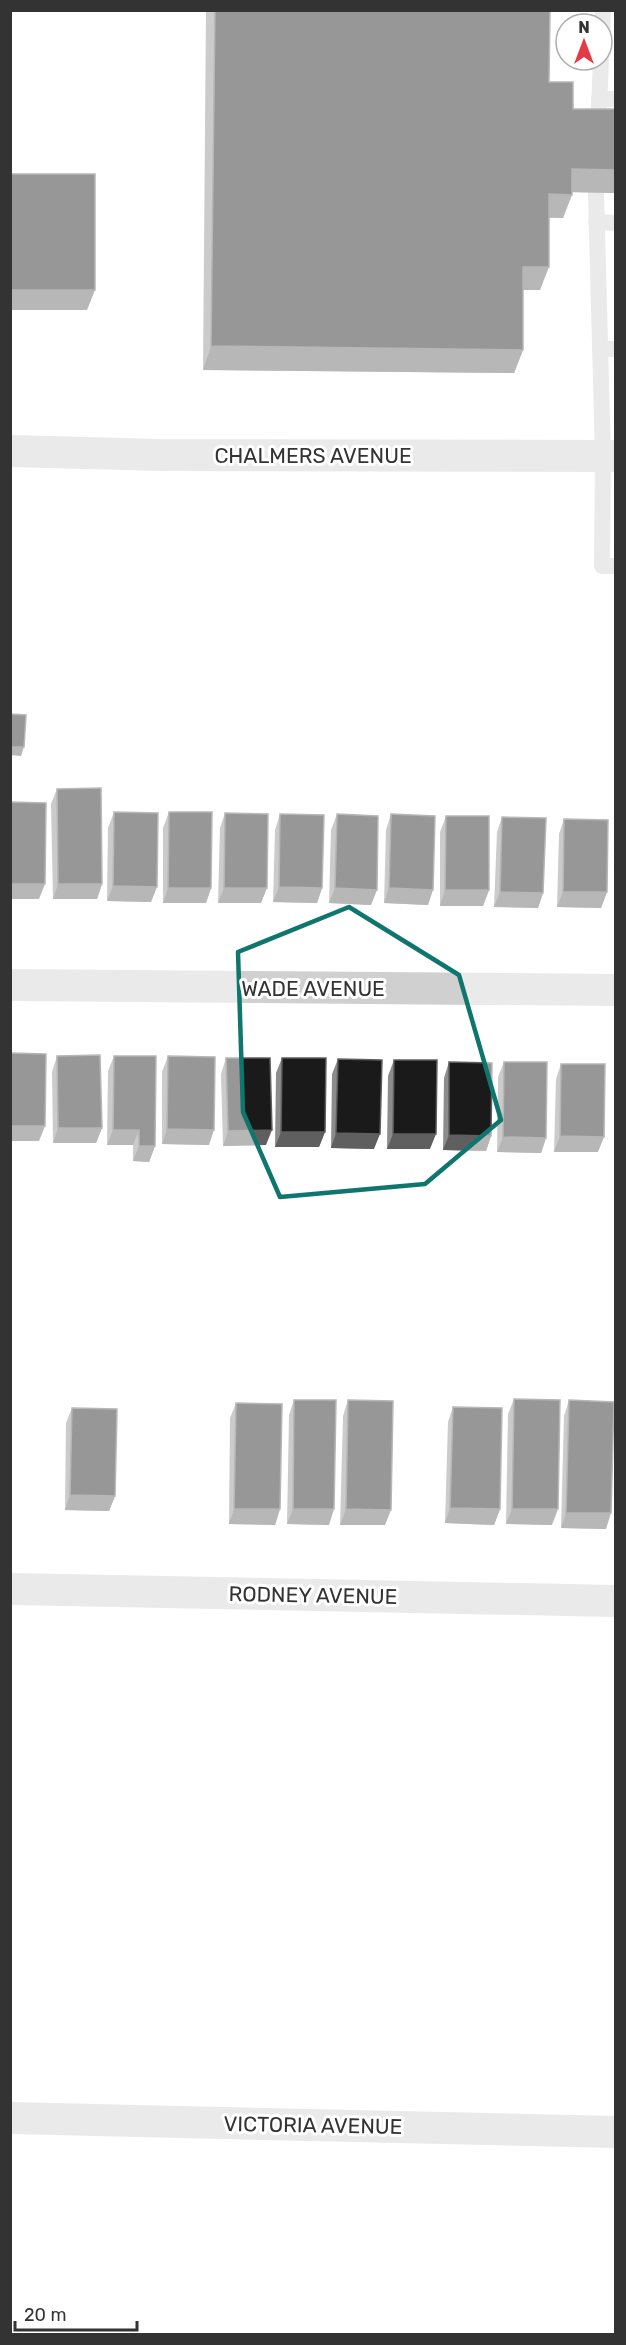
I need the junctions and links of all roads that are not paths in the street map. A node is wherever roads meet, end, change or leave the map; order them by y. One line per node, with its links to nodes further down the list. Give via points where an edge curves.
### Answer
1 (603, 72): 2 (lane)
2 (607, 99): 3 (lane)
3 (598, 132)
4 (596, 193): 5 (lane)
5 (596, 222): 6 (lane); 7 (lane)
6 (615, 223)
7 (608, 349): 9 (lane)
8 (10, 452): 9 (street, CHALMERS AVENUE)
9 (609, 456): 10 (lane, via 602,566)
10 (615, 566)
11 (10, 985): 12 (street, WADE AVENUE)
12 (615, 990)
13 (10, 1589): 14 (street, RODNEY AVENUE)
14 (615, 1601)
15 (10, 2118): 16 (street, VICTORIA AVENUE)
16 (615, 2132)

